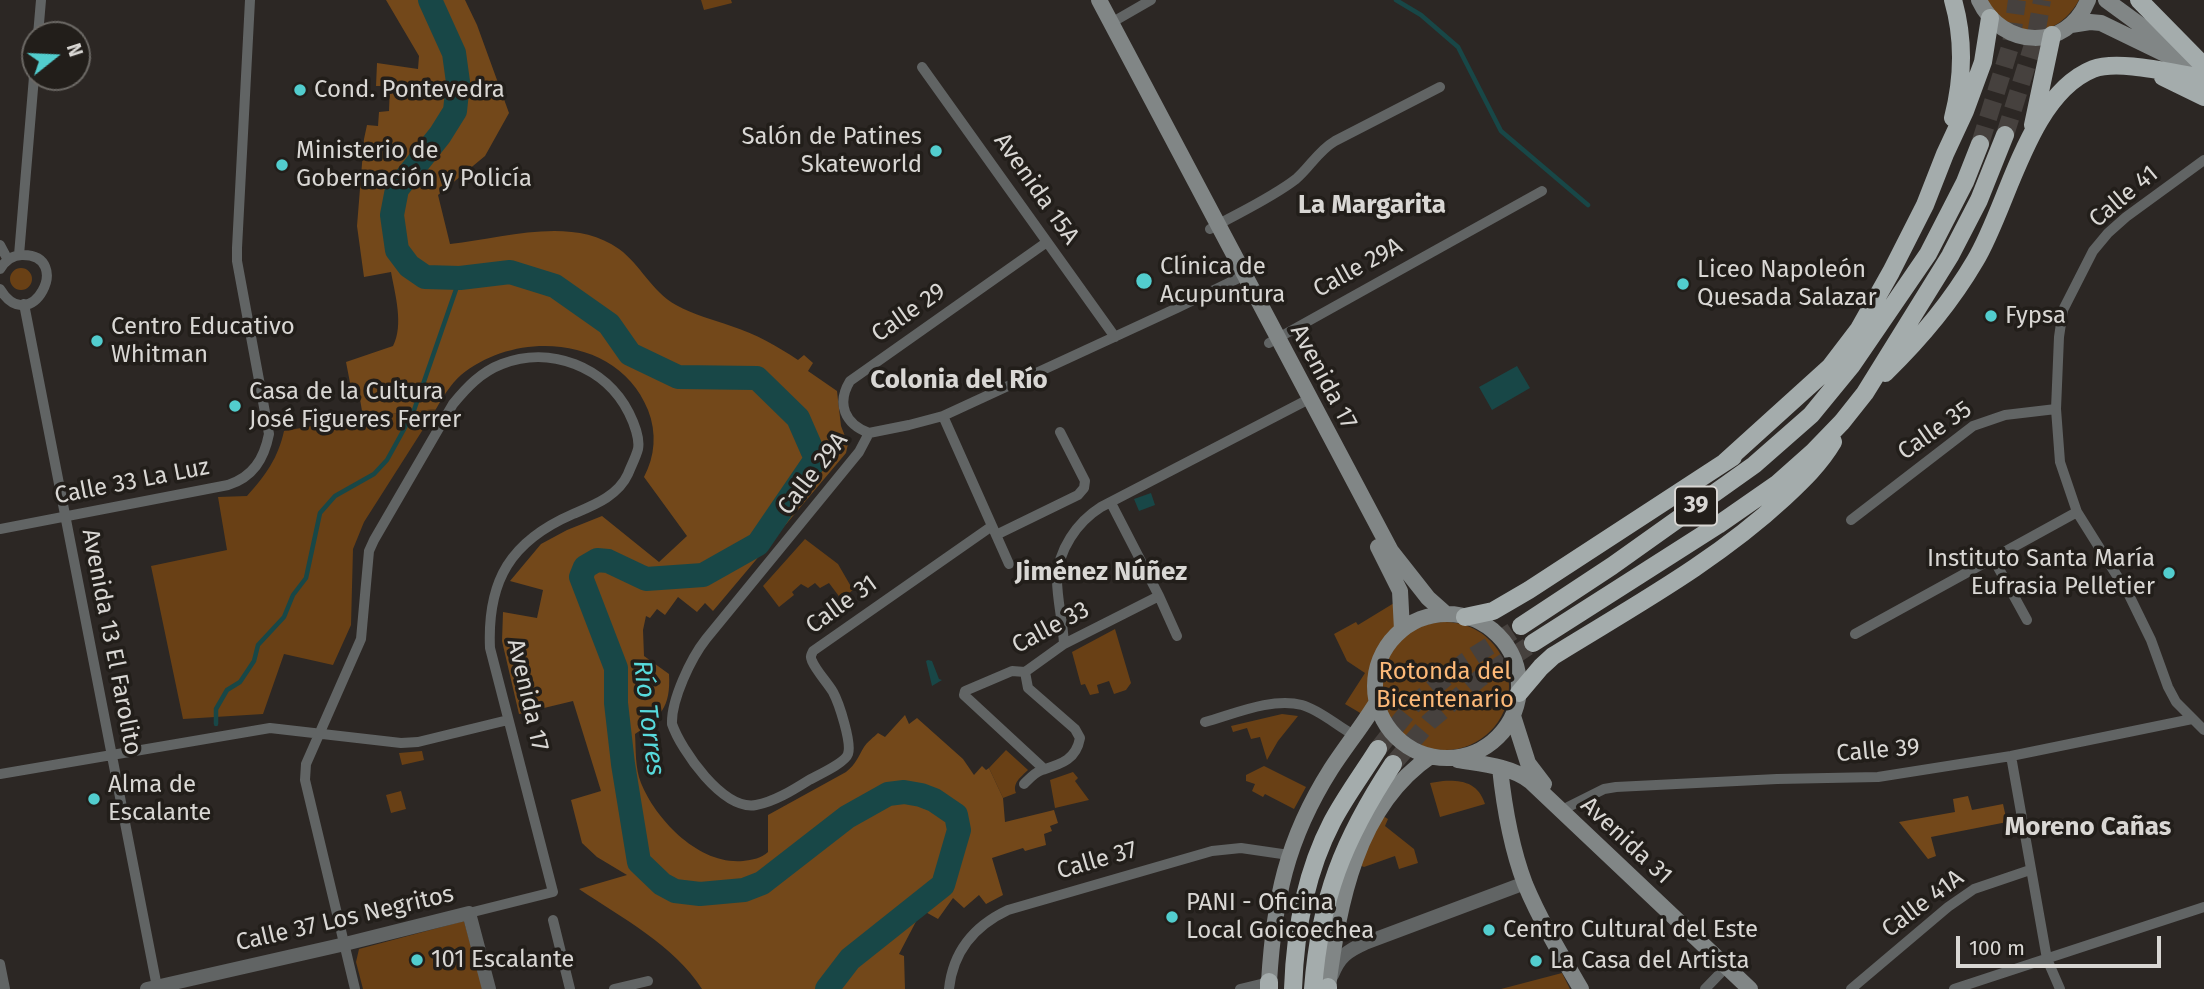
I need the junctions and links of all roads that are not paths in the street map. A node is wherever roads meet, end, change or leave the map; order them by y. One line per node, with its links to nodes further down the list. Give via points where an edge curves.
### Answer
1 (41, 0): 12 (street)
2 (250, 0): 52 (street, Calle 33 La Luz, via 237,261 269,434 261,460 242,481 228,485)
3 (1090, 0): 28 (main road, Avenida 17)
4 (1099, 0): 13 (main road, Avenida 17)
5 (1152, 0): 13 (street)
6 (1954, 0): 25 (highway, via 1961,76)
7 (1979, 0): 11 (main road)
8 (2088, 0): 14 (main road)
9 (2106, 0): 18 (main road)
10 (2139, 0): 18 (highway)
11 (1990, 18): 15 (main road, via 2018,36); 25 (highway, via 1983,62)
12 (39, 21)
13 (1111, 23): 28 (main road, Avenida 17)
14 (2071, 25): 15 (main road); 18 (main road, via 2101,23)
15 (2052, 35): 23 (highway)
16 (922, 67): 29 (street, Avenida 15A)
17 (2147, 70): 18 (highway); 21 (highway); 23 (highway, via 2109,65 2084,74 2057,98)
18 (2204, 72)
19 (1440, 87): 28 (street, via 1322,149 1299,177)
20 (33, 91): 31 (street)
21 (2204, 97)
22 (2004, 135): 40 (highway, 39, via 1979,200 1950,256)
23 (2031, 136): 40 (highway, via 1976,259 1911,348)
24 (1980, 144): 39 (highway, 39, via 1928,254)
25 (1945, 154): 47 (highway, via 1914,227 1859,329 1830,367)
26 (2204, 160): 42 (street, Calle 41, via 2126,217 2093,251 2063,310)
27 (1542, 191): 38 (street, Calle 29A)
28 (1215, 227): 34 (main road, Avenida 17)
29 (1047, 242): 37 (street, Avenida 15A); 46 (street, Calle 29, via 850,381 844,391 848,419 855,428)
30 (0, 245): 32 (street)
31 (19, 255): 32 (street); 36 (street, via 38,260 47,277 41,295)
32 (8, 260): 33 (street)
33 (0, 269)
34 (1240, 277): 37 (street, Calle 29A); 38 (main road, Avenida 17)
35 (0, 289): 36 (street, via 10,301)
36 (24, 304): 52 (street, Avenida 13 El Farolito)
37 (1115, 337): 44 (street, Calle 29A)
38 (1273, 340): 41 (main road, Avenida 17)
39 (1852, 365): 47 (highway); 62 (highway, 39, via 1811,415 1754,465)
40 (1865, 393): 43 (highway, 39)
41 (1305, 402): 49 (street); 59 (main road, Avenida 17, via 1391,551); 63 (main road, Avenida 17, via 1395,580)
42 (2056, 409): 50 (street, Calle 41, via 2060,462); 53 (street, Calle 35, via 2004,415 1973,426)
43 (1850, 412): 66 (highway, 39, via 1777,484); 69 (highway, via 1824,457 1770,511 1704,563 1553,656)
44 (943, 416): 46 (street, Calle 29A); 55 (street)
45 (1060, 432): 48 (street, via 1085,481)
46 (869, 433): 88 (street, Calle 29A, via 859,452 697,650 676,702 672,724 702,774 744,805)
47 (1725, 462): 60 (highway, via 1529,590 1493,611)
48 (1081, 492): 51 (street); 55 (street)
49 (1111, 503): 51 (street); 58 (street)
50 (2077, 512): 56 (street); 72 (street, Calle 41, via 2135,605 2176,702)
51 (1092, 513): 67 (street, via 1071,538 1058,569)
52 (65, 515): 54 (street, Calle 33 La Luz); 79 (street, Avenida 13 El Farolito)
53 (1852, 520)
54 (0, 529)
55 (994, 531): 57 (street); 88 (street, Calle 31, via 813,651 813,663 836,697 850,749 845,759)
56 (1993, 558): 61 (street); 64 (street)
57 (1009, 564)
58 (1159, 596): 65 (street); 67 (street, Calle 33)
59 (1446, 614): 60 (main road); 63 (main road)
60 (1465, 617): 69 (main road, via 1488,627 1506,645 1516,668)
61 (2027, 620)
62 (1521, 626)
63 (1402, 630): 70 (main road, via 1379,663)
64 (1855, 634)
65 (1177, 636)
66 (1533, 643)
67 (1064, 644): 68 (street, Calle 33)
68 (1025, 672): 85 (street, via 1028,688 1080,738 1074,754); 85 (street, Calle 33, via 1012,671 964,695)
69 (1519, 693): 71 (main road)
70 (1377, 702): 77 (main road); 80 (main road, via 1399,740)
71 (1513, 716): 82 (main road, via 1487,746); 89 (main road, Avenida 31, via 1528,763)
72 (2192, 719): 75 (street, Calle 41); 81 (street, Calle 39)
73 (508, 720): 76 (street, via 418,742); 76 (street, Avenida 17, via 489,627 502,575 535,534 615,491 639,447 632,419 597,375 572,362 544,357 516,359 489,370 453,404 374,540 367,565 361,639); 93 (street, Avenida 17)
74 (1205, 722): 77 (street, via 1289,704 1306,707)
75 (2204, 730)
76 (320, 732): 79 (street, via 270,728); 97 (street, via 306,764 305,780)
77 (1354, 735): 90 (main road, via 1317,793)
78 (1378, 749): 112 (highway, via 1332,822 1307,887)
79 (111, 754): 86 (street); 103 (street, Avenida 13 El Farolito)
80 (1431, 756): 82 (main road); 104 (main road, via 1391,792 1364,840 1345,885)
81 (2011, 756): 89 (street, Calle 39, via 1878,777 1616,787); 91 (street)
82 (1452, 759): 84 (main road, Avenida 31)
83 (1393, 764): 104 (highway, via 1367,803 1334,874 1323,916)
84 (1500, 768): 92 (main road, via 1509,826); 100 (main road, Avenida 31, via 1530,781)
85 (1044, 769): 87 (street)
86 (0, 774)
87 (1024, 784)
88 (773, 799)
89 (1568, 807): 100 (main road, Avenida 31)
90 (1289, 855): 102 (main road, via 1272,926); 110 (street, Calle 37, via 1241,848 1212,851 1024,904 993,917 965,942)
91 (2030, 870): 98 (street); 117 (street, Calle 41A, via 1974,889)
92 (1525, 883): 104 (street, via 1345,952); 113 (main road)
93 (553, 892): 95 (street, Calle 37 Los Negritos)
94 (2204, 906): 98 (street)
95 (469, 913): 97 (street, Calle 37 Los Negritos); 107 (street)
96 (553, 920): 108 (street)
97 (345, 944): 103 (street, Calle 37 Los Negritos); 106 (street)
98 (2047, 958): 118 (street); 119 (street)
99 (0, 964): 105 (street)
100 (1730, 964): 114 (street); 115 (main road, Avenida 31); 116 (main road, Avenida 31)
101 (648, 981): 109 (street)
102 (1269, 986): 111 (street)
103 (152, 988)
104 (1323, 988)
105 (5, 989)
106 (355, 989)
107 (489, 989)
108 (570, 989)
109 (614, 989)
110 (949, 989)
111 (1240, 989)
112 (1293, 989)
113 (1581, 989)
114 (1705, 989)
115 (1750, 989)
116 (1763, 989)
117 (1851, 989)
118 (1954, 989)
119 (2060, 989)

